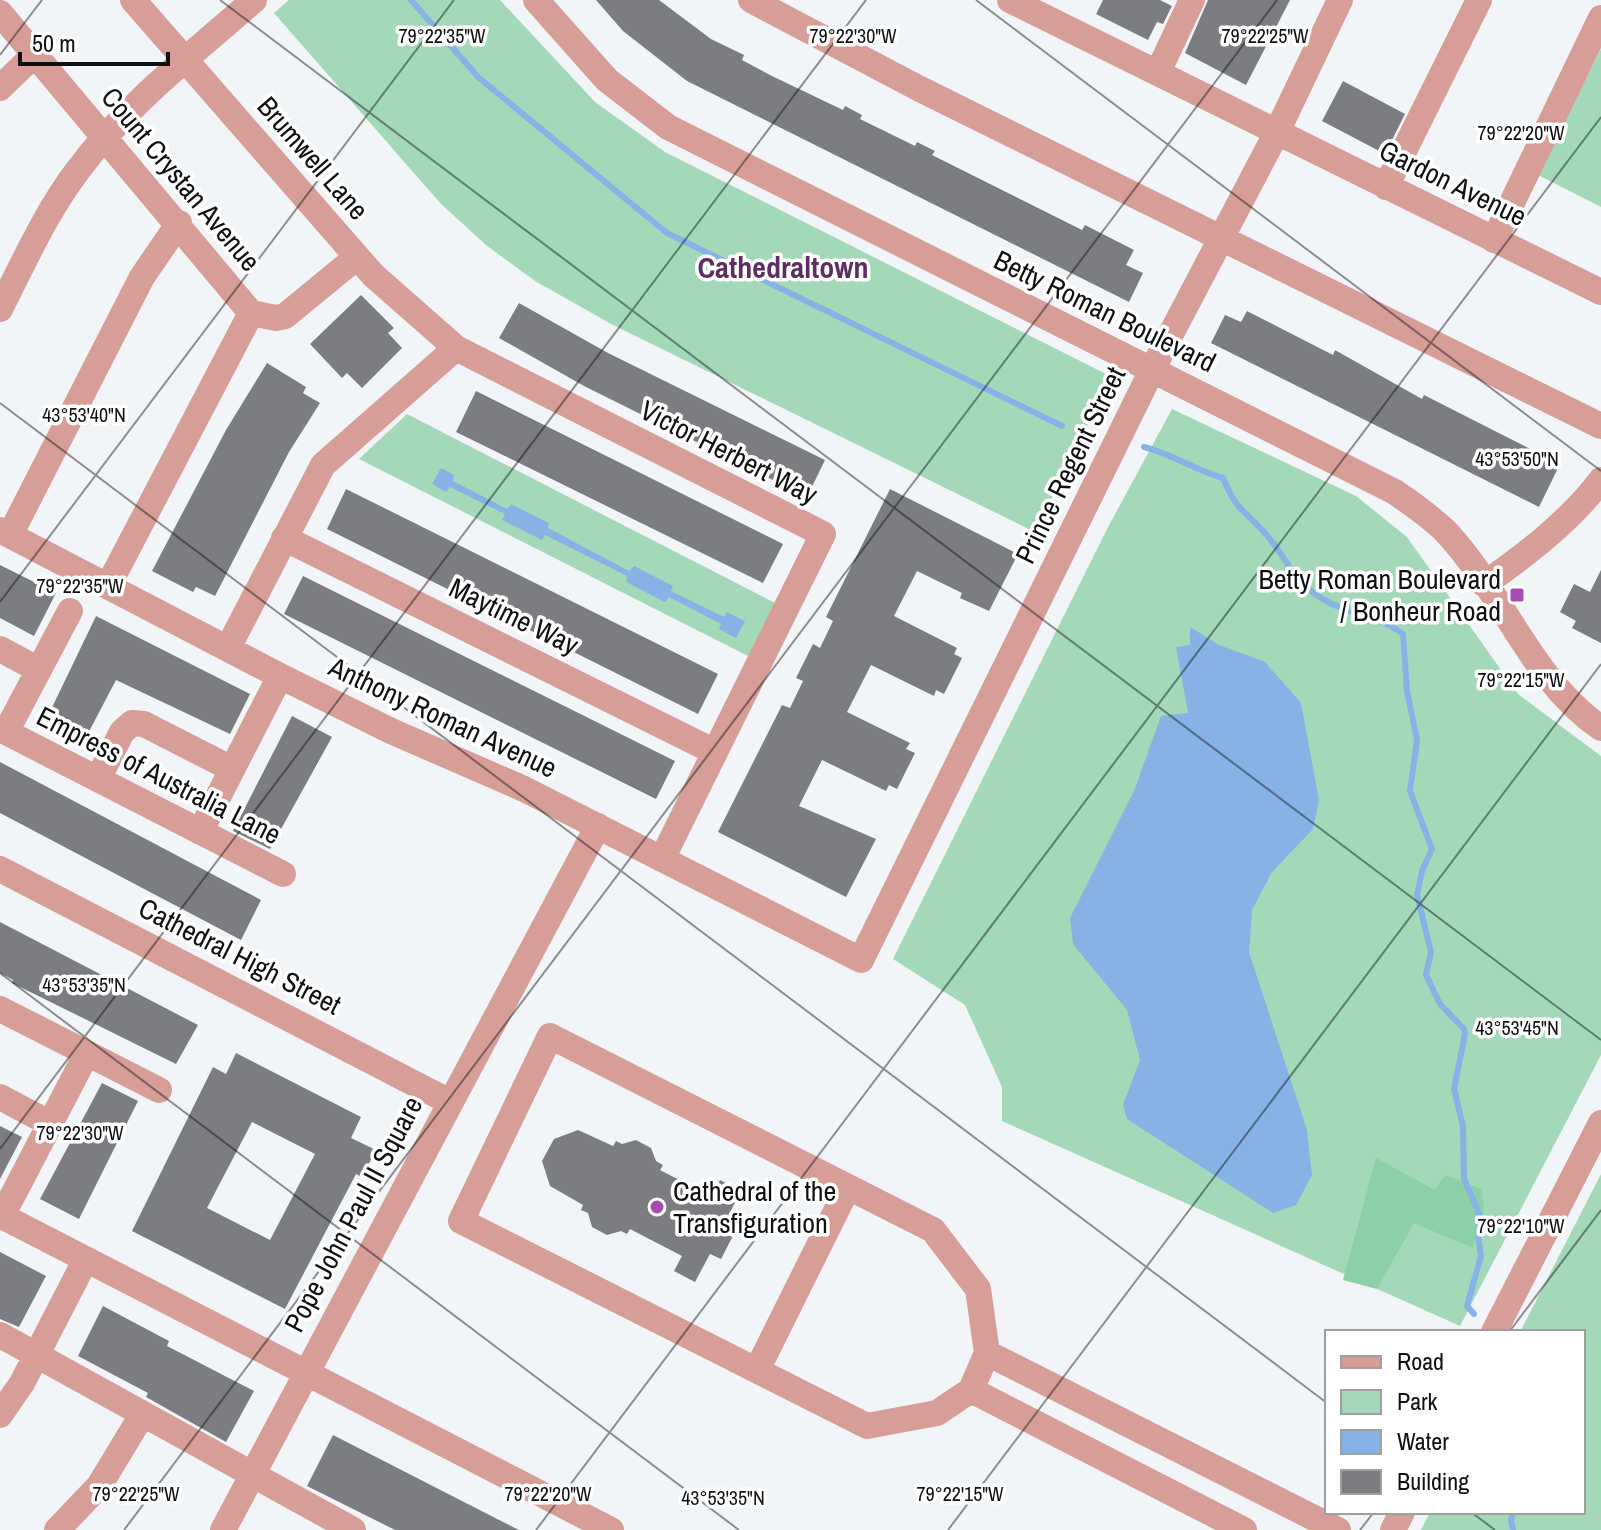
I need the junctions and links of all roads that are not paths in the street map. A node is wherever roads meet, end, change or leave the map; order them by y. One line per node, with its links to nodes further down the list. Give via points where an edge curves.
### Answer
1 (133, 0): 13 (street, Brumwell Lane)
2 (254, 0): 13 (street)
3 (536, 0): 27 (street, Betty Roman Boulevard, via 607,80 668,127)
4 (751, 0): 20 (street)
5 (1010, 0): 9 (street, Gardon Avenue)
6 (1192, 0): 14 (street)
7 (1340, 0): 16 (street, Prince Regent Street)
8 (1479, 0): 18 (street)
9 (1052, 9): 14 (street, Gardon Avenue)
10 (0, 13): 12 (street, Count Crystan Avenue)
11 (1601, 18): 21 (street)
12 (34, 55): 15 (street); 17 (street, Count Crystan Avenue)
13 (185, 60): 17 (street); 22 (street, Brumwell Lane)
14 (1158, 72): 16 (street, Gardon Avenue)
15 (0, 88)
16 (1278, 130): 18 (street, Gardon Avenue); 20 (street, Prince Regent Street)
17 (105, 138): 19 (street, Count Crystan Avenue); 24 (street, via 58,200)
18 (1386, 187): 21 (street, Gardon Avenue)
19 (179, 223): 25 (street, Count Crystan Avenue); 30 (street, via 142,277)
20 (1220, 238): 27 (street, Prince Regent Street); 28 (street)
21 (1494, 240): 23 (street, Gardon Avenue)
22 (357, 257): 25 (street, via 285,316); 26 (street, Brumwell Lane)
23 (1601, 292)
24 (0, 309)
25 (251, 313): 33 (street)
26 (456, 348): 31 (street, via 323,465); 41 (street, Victor Herbert Way, via 823,534)
27 (1152, 370): 32 (street, Betty Roman Boulevard, via 1395,492 1448,534); 49 (street, Prince Regent Street)
28 (1601, 426)
29 (1596, 499): 32 (street)
30 (5, 533): 33 (street, Anthony Roman Avenue)
31 (284, 538): 35 (street); 41 (street, Maytime Way)
32 (1484, 584): 39 (street, Betty Roman Boulevard, via 1552,681)
33 (108, 586): 35 (street, Anthony Roman Avenue)
34 (70, 611): 37 (street, Empress of Australia Lane)
35 (228, 648): 38 (street, Anthony Roman Avenue)
36 (0, 649): 37 (street)
37 (39, 670): 40 (street, Empress of Australia Lane)
38 (280, 676): 42 (street); 44 (street, Anthony Roman Avenue)
39 (1601, 728)
40 (3, 731): 43 (street, Empress of Australia Lane)
41 (715, 752): 46 (street, Victor Herbert Way)
42 (232, 769): 43 (street, via 144,724 132,723); 45 (street)
43 (98, 779): 45 (street, Empress of Australia Lane)
44 (598, 826): 46 (street, Anthony Roman Avenue); 54 (street, Pope John Paul II Square)
45 (200, 832): 48 (street, Empress of Australia Lane)
46 (662, 859): 49 (street, Anthony Roman Avenue)
47 (0, 869): 54 (street, Cathedral High Street)
48 (283, 874)
49 (861, 960)
50 (0, 1009): 51 (street)
51 (87, 1053): 52 (street); 55 (street)
52 (159, 1090)
53 (0, 1097): 55 (street)
54 (450, 1102): 65 (street, Pope John Paul II Square)
55 (49, 1123): 58 (street)
56 (1601, 1123): 60 (street)
57 (848, 1187): 62 (street, via 933,1230 978,1289); 64 (street); 64 (street, via 550,1036 461,1221)
58 (1, 1216): 59 (street)
59 (86, 1259): 63 (street); 65 (street)
60 (1495, 1330)
61 (0, 1335): 63 (street)
62 (987, 1353): 66 (street); 75 (street)
63 (37, 1354): 67 (street); 68 (street)
64 (757, 1370): 66 (street, via 867,1426 937,1413)
65 (305, 1373): 69 (street); 73 (street, Pope John Paul II Square)
66 (971, 1390): 74 (street)
67 (0, 1415)
68 (142, 1415): 69 (street); 70 (street, via 99,1486)
69 (252, 1477): 71 (street); 72 (street)
70 (57, 1530)
71 (223, 1530)
72 (353, 1530)
73 (611, 1530)
74 (1244, 1530)
75 (1338, 1530)

